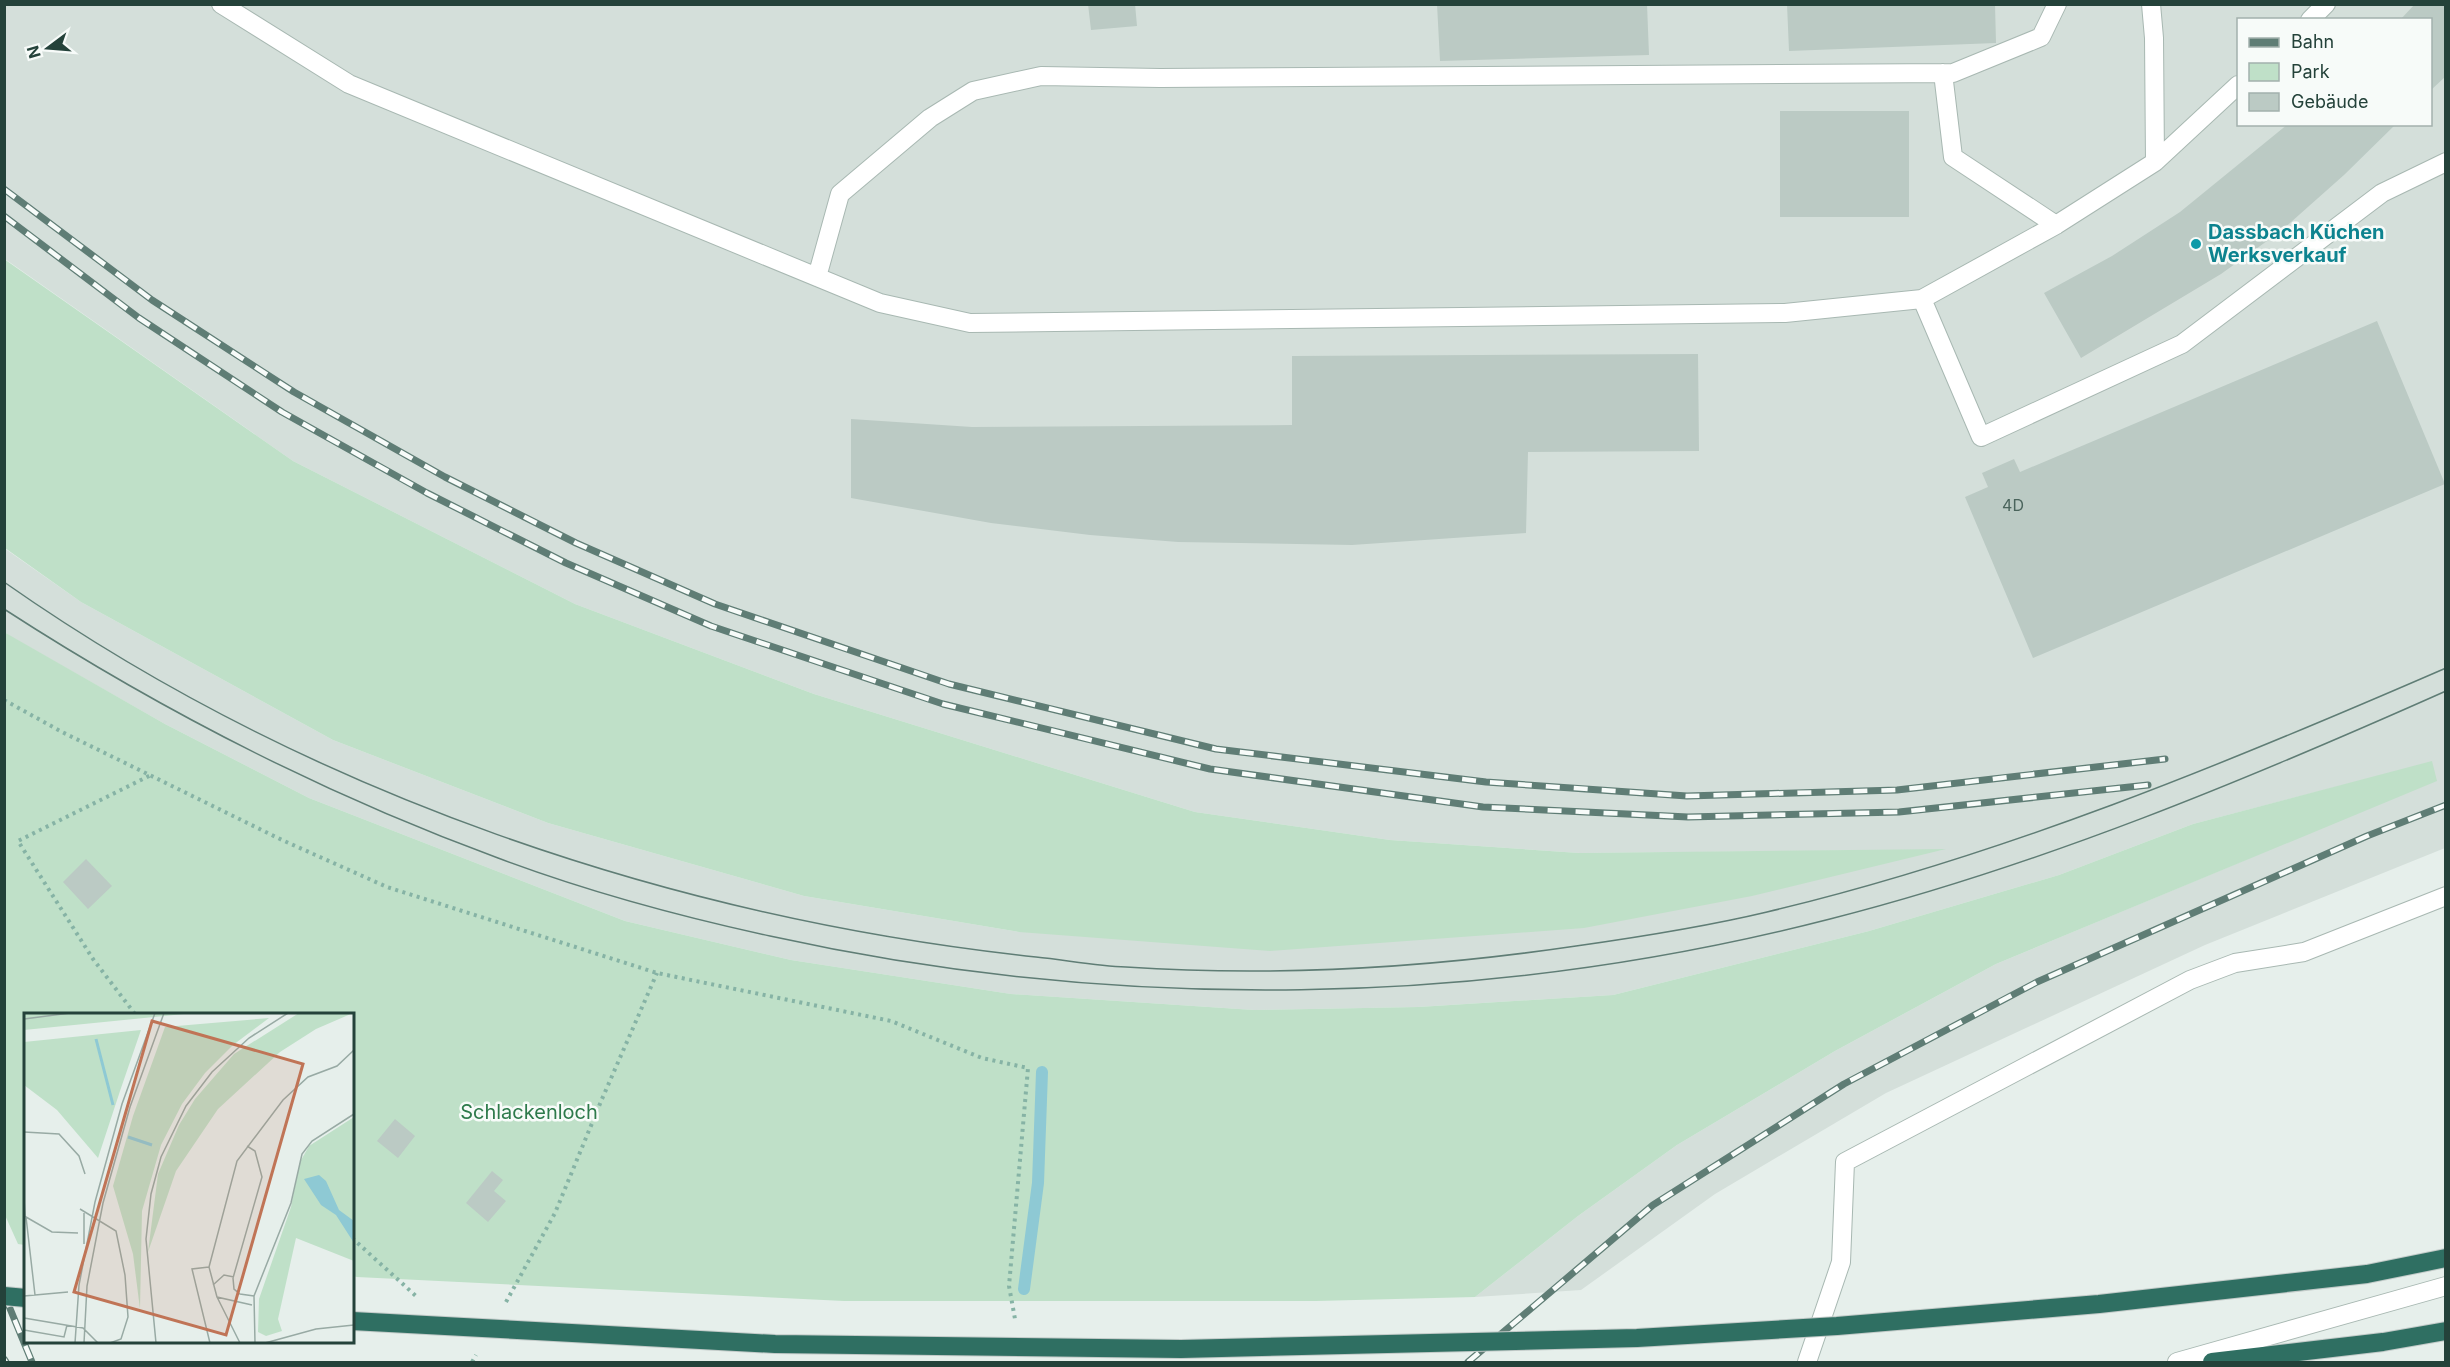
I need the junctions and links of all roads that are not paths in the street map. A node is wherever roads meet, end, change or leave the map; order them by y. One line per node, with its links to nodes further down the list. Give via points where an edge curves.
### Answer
1 (221, 4): 11 (lane, via 349,84)
2 (2057, 4): 6 (lane, via 2041,37 1953,73)
3 (2151, 4): 8 (lane)
4 (2326, 4): 5 (lane)
5 (2312, 18)
6 (1943, 73): 10 (lane, via 1953,157); 11 (lane, via 1041,76 973,91 930,118 840,194)
7 (2237, 86): 8 (lane)
8 (2155, 162): 10 (lane)
9 (2445, 162): 12 (lane, via 2382,193 2182,344 1981,437)
10 (2056, 225): 12 (lane)
11 (817, 277): 12 (lane, via 880,303 970,323 1785,313)
12 (1922, 299)
13 (2445, 896): 20 (lane, via 2304,952 2235,963 2190,980 1845,1162 1841,1262)
14 (2445, 1258): 18 (highway, bridge, via 2367,1274 2099,1305 1637,1338 1145,1349 775,1344)
15 (2445, 1286): 21 (lane)
16 (4, 1296): 17 (highway, bridge)
17 (24, 1298)
18 (354, 1321)
19 (2445, 1331): 22 (highway)
20 (1808, 1362)
21 (2177, 1362)
22 (2212, 1362)

